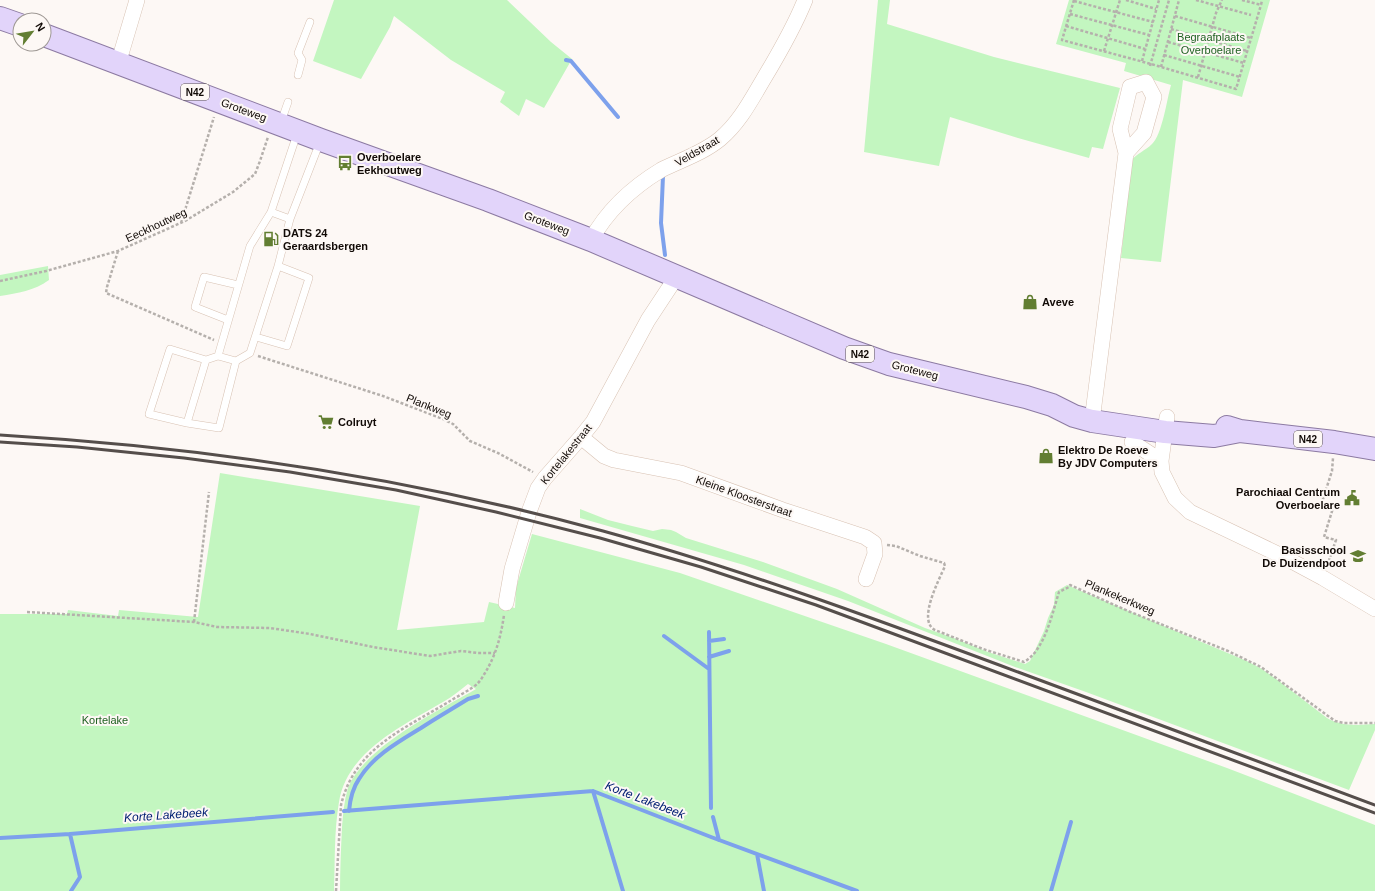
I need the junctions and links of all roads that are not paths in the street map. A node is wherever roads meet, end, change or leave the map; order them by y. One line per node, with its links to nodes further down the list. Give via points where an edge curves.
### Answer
1 (137, 0): 7 (street)
2 (805, 0): 15 (street, Veldstraat, via 776,58 740,119 707,148 661,171 634,189 615,207)
3 (0, 18): 4 (main road)
4 (12, 22)
5 (310, 22): 8 (lane, via 298,53 302,60)
6 (52, 38): 7 (main road, Groteweg / N42)
7 (118, 64): 10 (main road, Groteweg / N42)
8 (298, 75)
9 (288, 102): 10 (lane)
10 (284, 125): 11 (main road, Groteweg / N42); 13 (lane)
11 (321, 140): 14 (lane); 15 (main road, Groteweg / N42)
12 (1126, 153): 24 (street)
13 (271, 212): 14 (lane); 18 (lane, via 250,246)
14 (290, 220): 16 (lane)
15 (591, 240): 17 (main road, Groteweg / N42)
16 (278, 266): 20 (lane); 20 (lane, via 309,278 287,346)
17 (677, 276): 24 (main road, Groteweg / N42, via 852,351 889,364); 27 (street, Kortelakestraat, via 648,320 592,422)
18 (238, 285): 19 (lane); 19 (lane, via 204,277 195,307)
19 (228, 320): 21 (lane)
20 (256, 337): 23 (lane, via 250,353)
21 (218, 356): 22 (lane); 23 (lane)
22 (206, 360): 25 (lane); 25 (lane, via 170,349 150,414)
23 (236, 361): 25 (lane, via 219,428)
24 (1093, 414): 26 (main road, Groteweg / N42)
25 (187, 423)
26 (1166, 425): 29 (main road, Groteweg / N42, via 1204,421 1240,431); 30 (street)
27 (581, 437): 31 (street, Kleine Kloosterstraat, via 609,458 681,473 866,538 874,543 875,554); 32 (street, Kortelakestraat, via 538,488 512,570)
28 (1132, 442): 30 (street)
29 (1375, 449)
30 (1161, 461): 33 (street, via 1167,484 1175,498 1190,512 1282,556)
31 (866, 579)
32 (506, 603)
33 (1375, 609)

